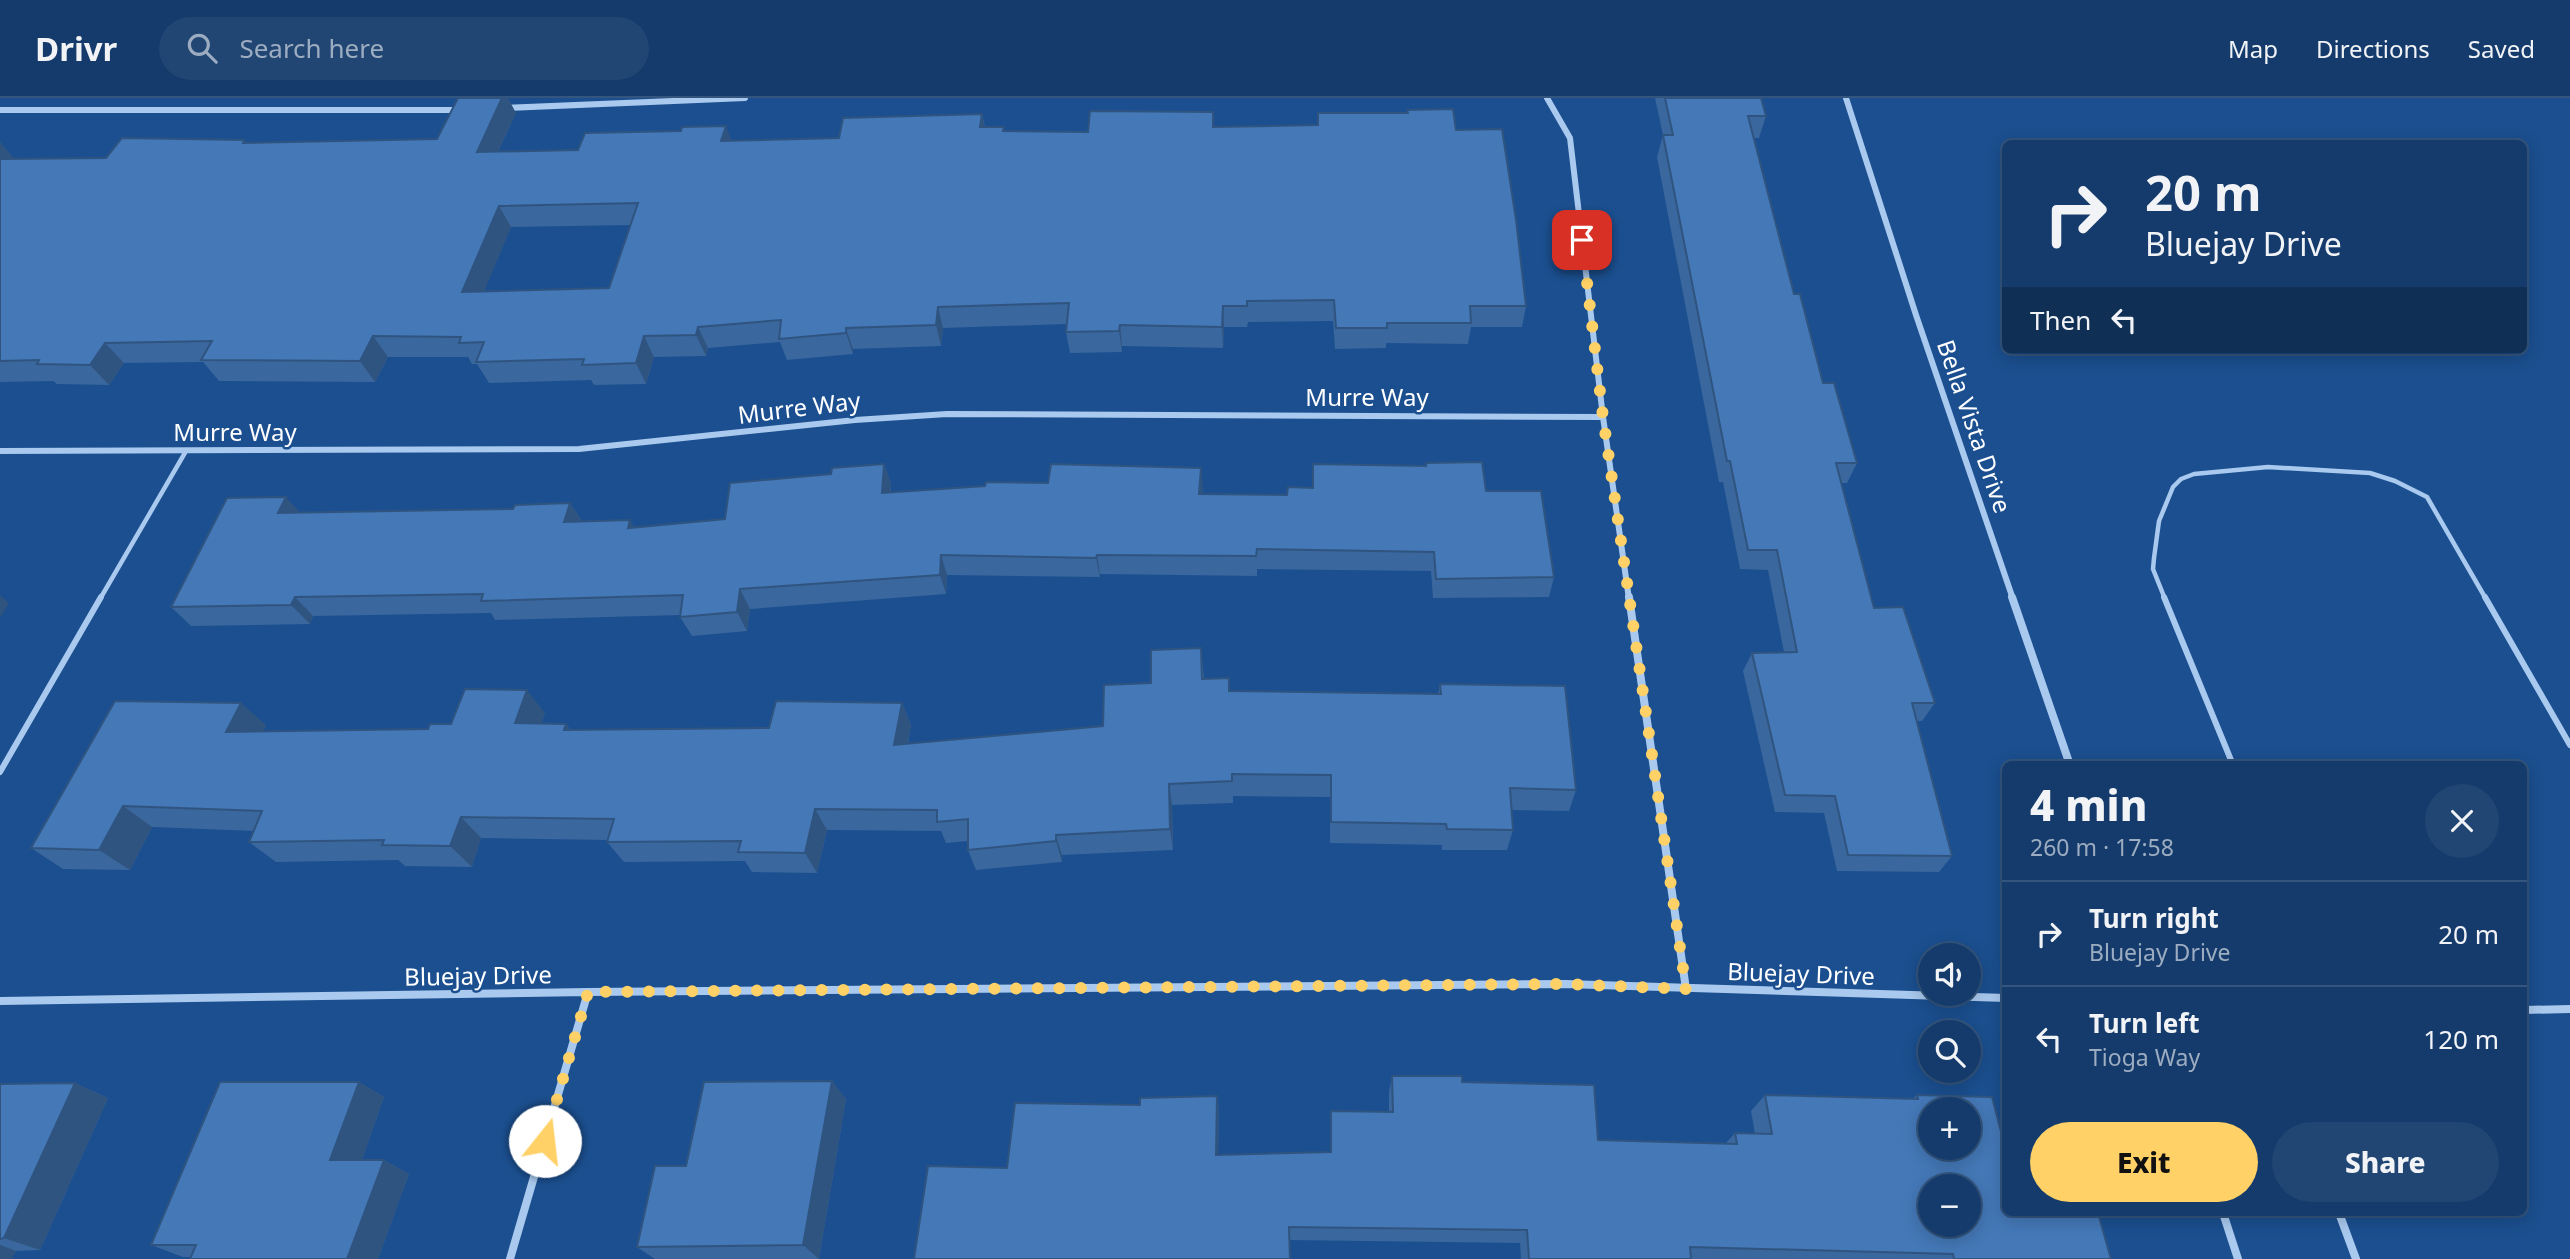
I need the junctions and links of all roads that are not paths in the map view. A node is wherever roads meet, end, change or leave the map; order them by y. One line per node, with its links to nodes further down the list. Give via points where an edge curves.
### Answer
1 (745, 98): 4 (street)
2 (1548, 98): 7 (street, via 1570,138)
3 (1846, 98): 11 (street, Bella Vista Drive)
4 (502, 108)
5 (0, 110): 6 (street)
6 (463, 110)
7 (1603, 417): 9 (street, Murre Way, via 947,414 864,417 668,443 579,449); 14 (street)
8 (0, 451): 9 (street, Murre Way)
9 (186, 451): 13 (lane)
10 (2570, 746): 12 (lane, via 2427,497 2363,471 2233,467 2182,478 2166,497 2153,569)
11 (2069, 761)
12 (2231, 761)
13 (0, 772)
14 (1686, 989): 15 (street, Bluejay Drive, via 1552,984); 16 (street, Bluejay Drive)
15 (588, 992): 17 (street, Bluejay Drive); 22 (street)
16 (2002, 998)
17 (0, 1001)
18 (2570, 1009): 19 (street)
19 (2527, 1010)
20 (2224, 1216): 23 (street)
21 (2340, 1216): 24 (street)
22 (510, 1259)
23 (2238, 1259)
24 (2356, 1259)

